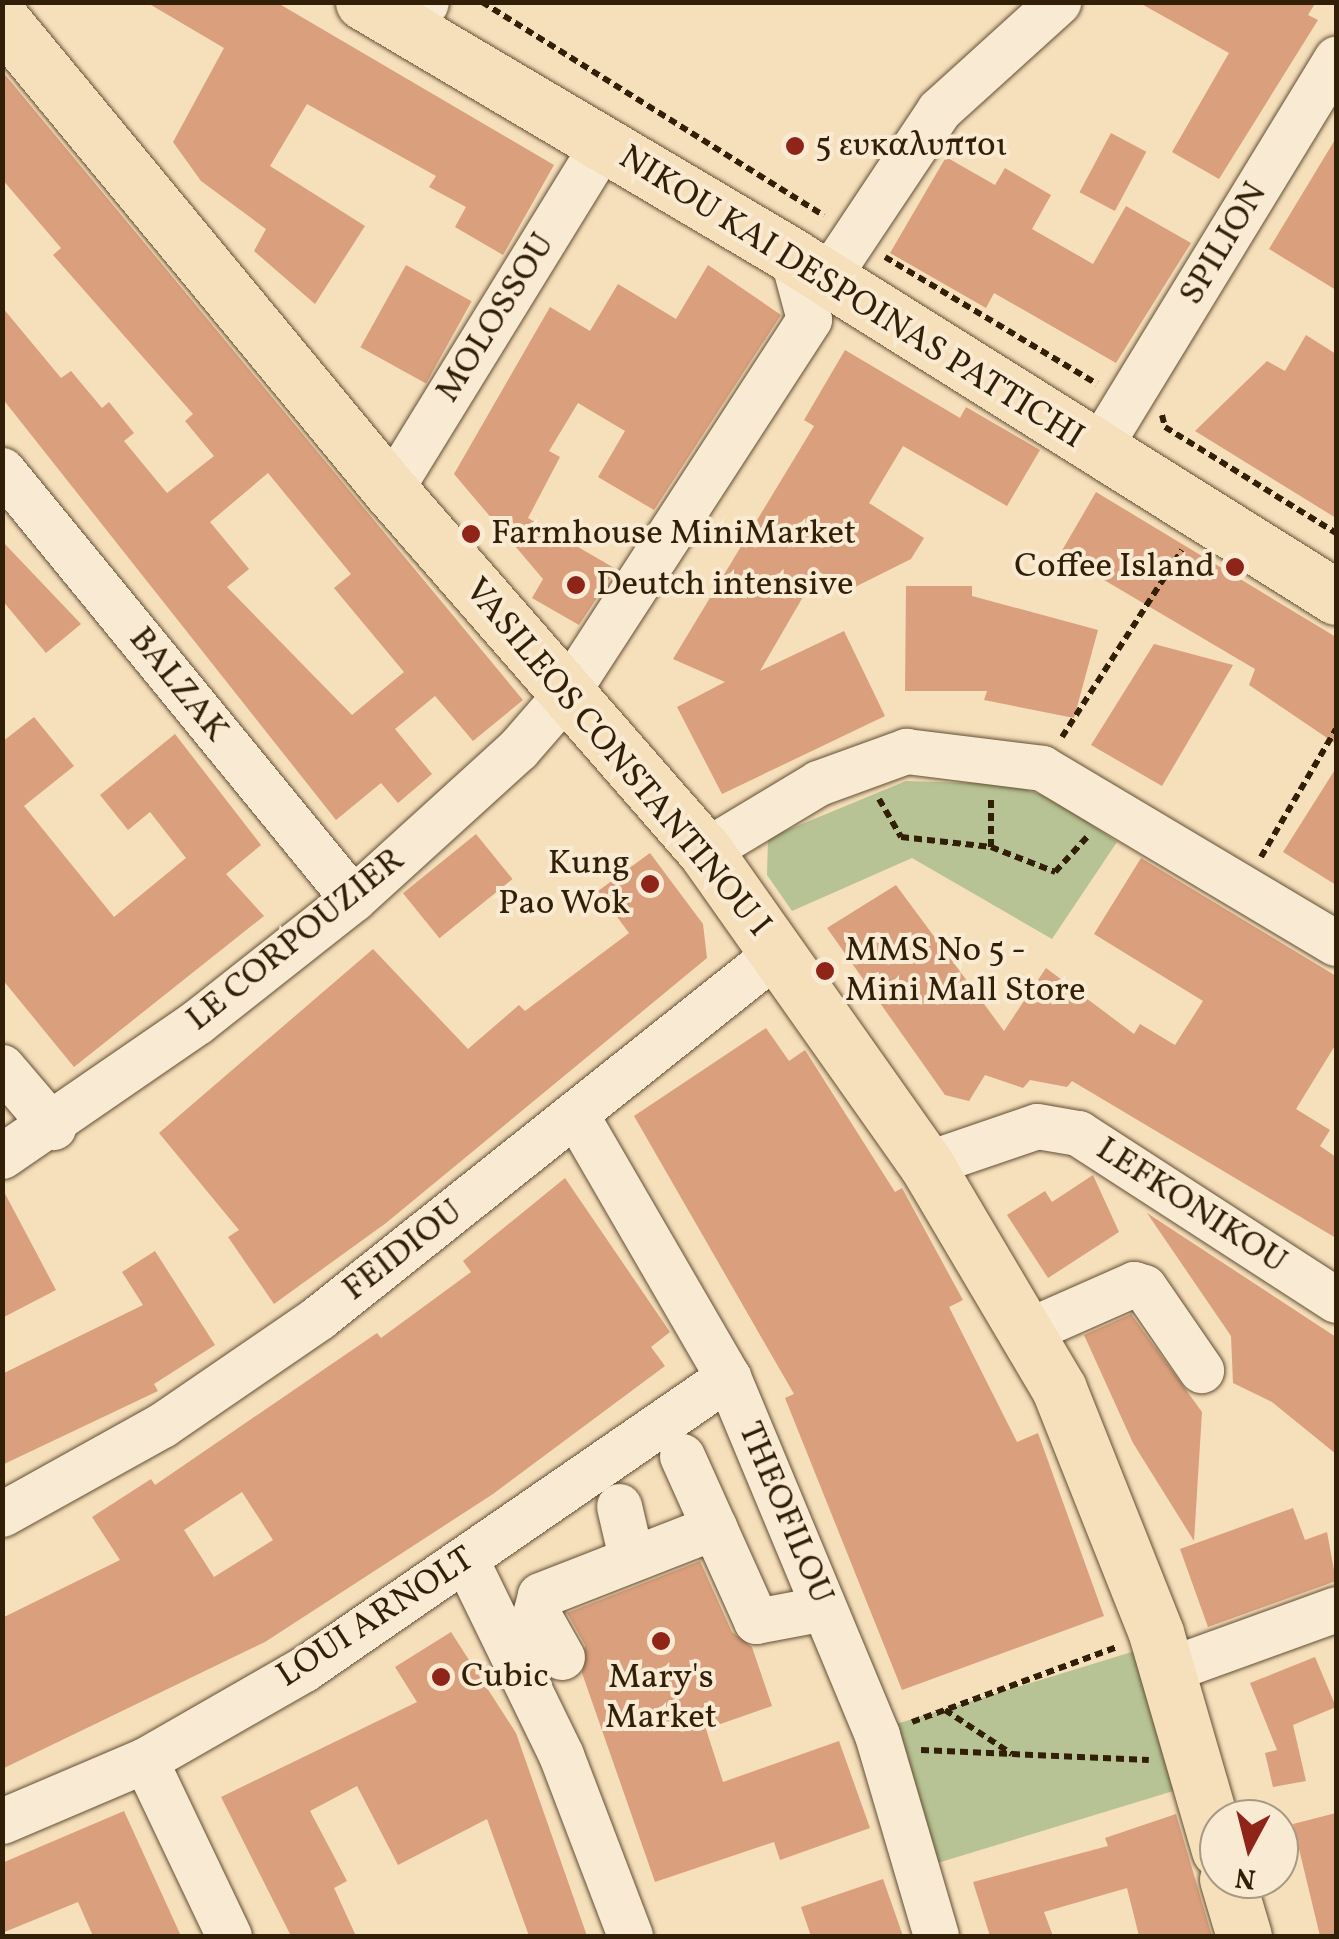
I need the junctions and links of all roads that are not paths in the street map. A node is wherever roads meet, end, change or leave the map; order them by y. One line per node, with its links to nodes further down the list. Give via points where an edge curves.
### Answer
1 (363, 2): 6 (main road, NIKOU KAI DESPOINAS PATTICHI)
2 (1058, 2): 7 (street, LE CORPOUZIER, via 939,110)
3 (424, 3): 7 (main road, NIKOU KAI DESPOINAS PATTICHI)
4 (2, 20): 10 (main road, VASILEOS CONSTANTINOU I)
5 (1336, 60): 8 (street, SPILION)
6 (602, 145): 7 (main road, NIKOU KAI DESPOINAS PATTICHI); 10 (street, MOLOSSOU)
7 (832, 272): 8 (main road, NIKOU KAI DESPOINAS PATTICHI); 12 (main road, NIKOU KAI DESPOINAS PATTICHI); 13 (street, LE CORPOUZIER)
8 (1110, 428): 11 (main road, NIKOU KAI DESPOINAS PATTICHI)
9 (2, 470): 15 (street, BALZAK)
10 (390, 490): 13 (main road, VASILEOS CONSTANTINOU I)
11 (1336, 567)
12 (1336, 597)
13 (565, 694): 14 (main road, VASILEOS CONSTANTINOU I); 15 (street, LE CORPOUZIER, via 511,756)
14 (705, 851): 16 (street, via 818,783 906,752 1042,768); 17 (main road, VASILEOS CONSTANTINOU I)
15 (353, 899): 20 (street, LE CORPOUZIER)
16 (1336, 943)
17 (779, 950): 19 (street, FEIDIOU); 22 (main road, VASILEOS CONSTANTINOU I)
18 (2, 1067): 20 (street)
19 (576, 1115): 26 (street, THEOFILOU); 29 (street, FEIDIOU, via 318,1318 162,1425)
20 (53, 1127): 21 (street, LE CORPOUZIER)
21 (2, 1156)
22 (926, 1164): 23 (street, LEFKONIKOU, via 1037,1126 1078,1133); 24 (main road, VASILEOS CONSTANTINOU I)
23 (1336, 1300)
24 (1025, 1332): 25 (street, via 1134,1284 1144,1287); 35 (main road, VASILEOS CONSTANTINOU I, via 1059,1390)
25 (1201, 1370)
26 (728, 1376): 32 (street, LOUI ARNOLT); 33 (street, THEOFILOU)
27 (682, 1456): 30 (street)
28 (619, 1506): 31 (street)
29 (2, 1514)
30 (714, 1526): 31 (street); 33 (street, via 756,1620)
31 (632, 1558): 36 (street, via 540,1595 536,1611)
32 (466, 1560): 37 (street, LOUI ARNOLT, via 304,1669); 42 (street, via 562,1755)
33 (824, 1608): 43 (street, THEOFILOU, via 888,1742)
34 (1336, 1610): 35 (street)
35 (1160, 1652): 38 (main road, VASILEOS CONSTANTINOU I)
36 (562, 1657)
37 (145, 1760): 39 (street, LOUI ARNOLT); 41 (street)
38 (1204, 1799)
39 (2, 1821)
40 (1234, 1899): 44 (main road)
41 (228, 1936)
42 (630, 1936)
43 (936, 1936)
44 (1244, 1936)

